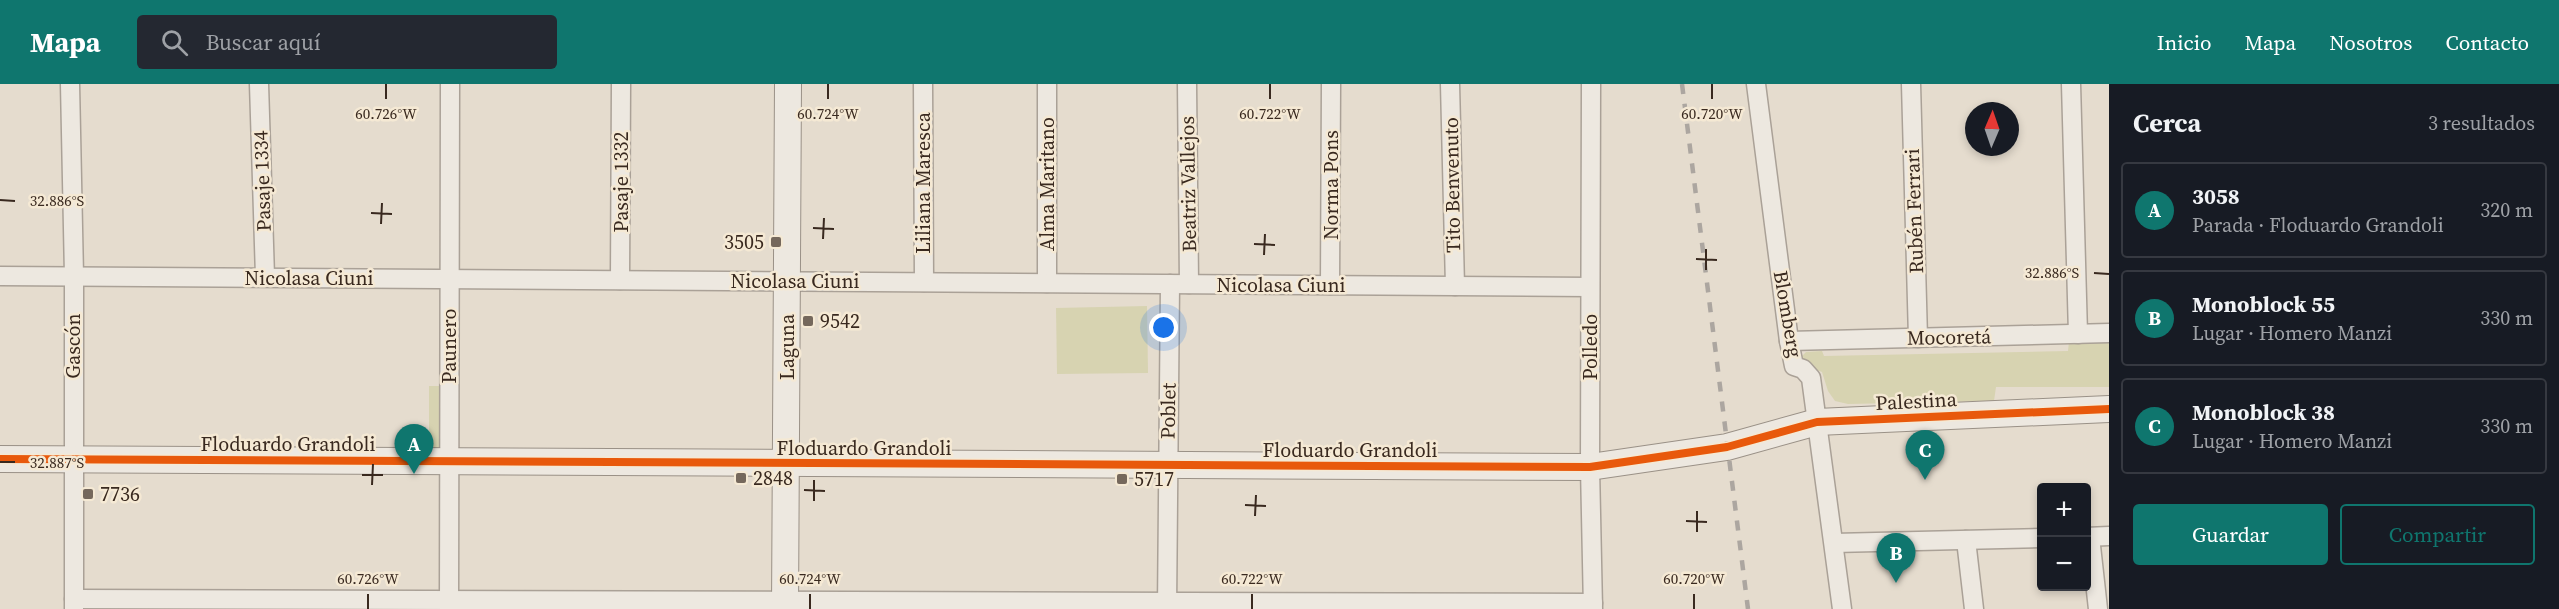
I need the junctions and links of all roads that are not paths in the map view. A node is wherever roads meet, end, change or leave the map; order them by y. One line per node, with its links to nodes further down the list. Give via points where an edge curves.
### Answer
1 (70, 84): 16 (street, Gascón)
2 (259, 84): 17 (street, Pasaje 1334)
3 (450, 84): 18 (street, Paunero)
4 (621, 84): 19 (street, Pasaje 1332)
5 (788, 84): 20 (street, Laguna)
6 (923, 84): 21 (street, Liliana Maresca)
7 (1047, 84): 22 (street, Alma Maritano)
8 (1187, 84): 24 (street, Beatriz Vallejos)
9 (1331, 84): 25 (street, Norma Pons)
10 (1450, 84): 26 (street, Tito Benvenuto)
11 (1591, 84): 27 (street, Polledo)
12 (1756, 84): 31 (street, Blomberg)
13 (1911, 84): 30 (street, Rubén Ferrari)
14 (2071, 84): 29 (street)
15 (0, 276): 16 (street, Nicolasa Ciuni)
16 (74, 276): 17 (street, Nicolasa Ciuni); 36 (street, Gascón)
17 (265, 277): 18 (street, Nicolasa Ciuni)
18 (449, 279): 19 (street, Nicolasa Ciuni); 37 (street, Paunero)
19 (620, 280): 20 (street, Nicolasa Ciuni)
20 (787, 282): 21 (street, Nicolasa Ciuni); 38 (street, Laguna)
21 (924, 282): 22 (street, Nicolasa Ciuni)
22 (1047, 283): 23 (street, Nicolasa Ciuni)
23 (1170, 284): 24 (street, Nicolasa Ciuni); 39 (street, Poblet)
24 (1189, 284): 25 (street, Nicolasa Ciuni)
25 (1330, 285): 26 (street, Nicolasa Ciuni)
26 (1455, 286): 27 (street, Nicolasa Ciuni)
27 (1590, 287): 40 (street, Polledo)
28 (2109, 333): 29 (street, Mocoretá)
29 (2078, 334): 30 (street, Mocoretá)
30 (1918, 338): 31 (street, Mocoretá)
31 (1790, 341): 33 (street, Blomberg, via 1794,366 1811,378)
32 (2109, 409): 33 (street, Palestina)
33 (1817, 422): 34 (street, Palestina); 45 (street, Blomberg)
34 (1727, 447): 40 (street, Floduardo Grandoli)
35 (0, 459): 36 (street, Floduardo Grandoli)
36 (73, 459): 37 (street, Floduardo Grandoli); 47 (street, Gascón)
37 (449, 462): 38 (street, Floduardo Grandoli); 48 (street, Paunero)
38 (786, 465): 39 (street, Floduardo Grandoli); 49 (street, Laguna)
39 (1167, 466): 40 (street, Floduardo Grandoli); 50 (street, Poblet)
40 (1590, 467): 51 (street, Polledo)
41 (2109, 536): 42 (street)
42 (2091, 537)
43 (2037, 538): 44 (street)
44 (1966, 540): 45 (street); 53 (street)
45 (1834, 543): 52 (street, Blomberg)
46 (2091, 559): 54 (street)
47 (74, 604): 48 (street)
48 (449, 604): 49 (street)
49 (785, 605): 50 (street)
50 (1167, 605): 51 (street)
51 (1593, 606)
52 (1842, 609)
53 (1974, 609)
54 (2098, 609)

